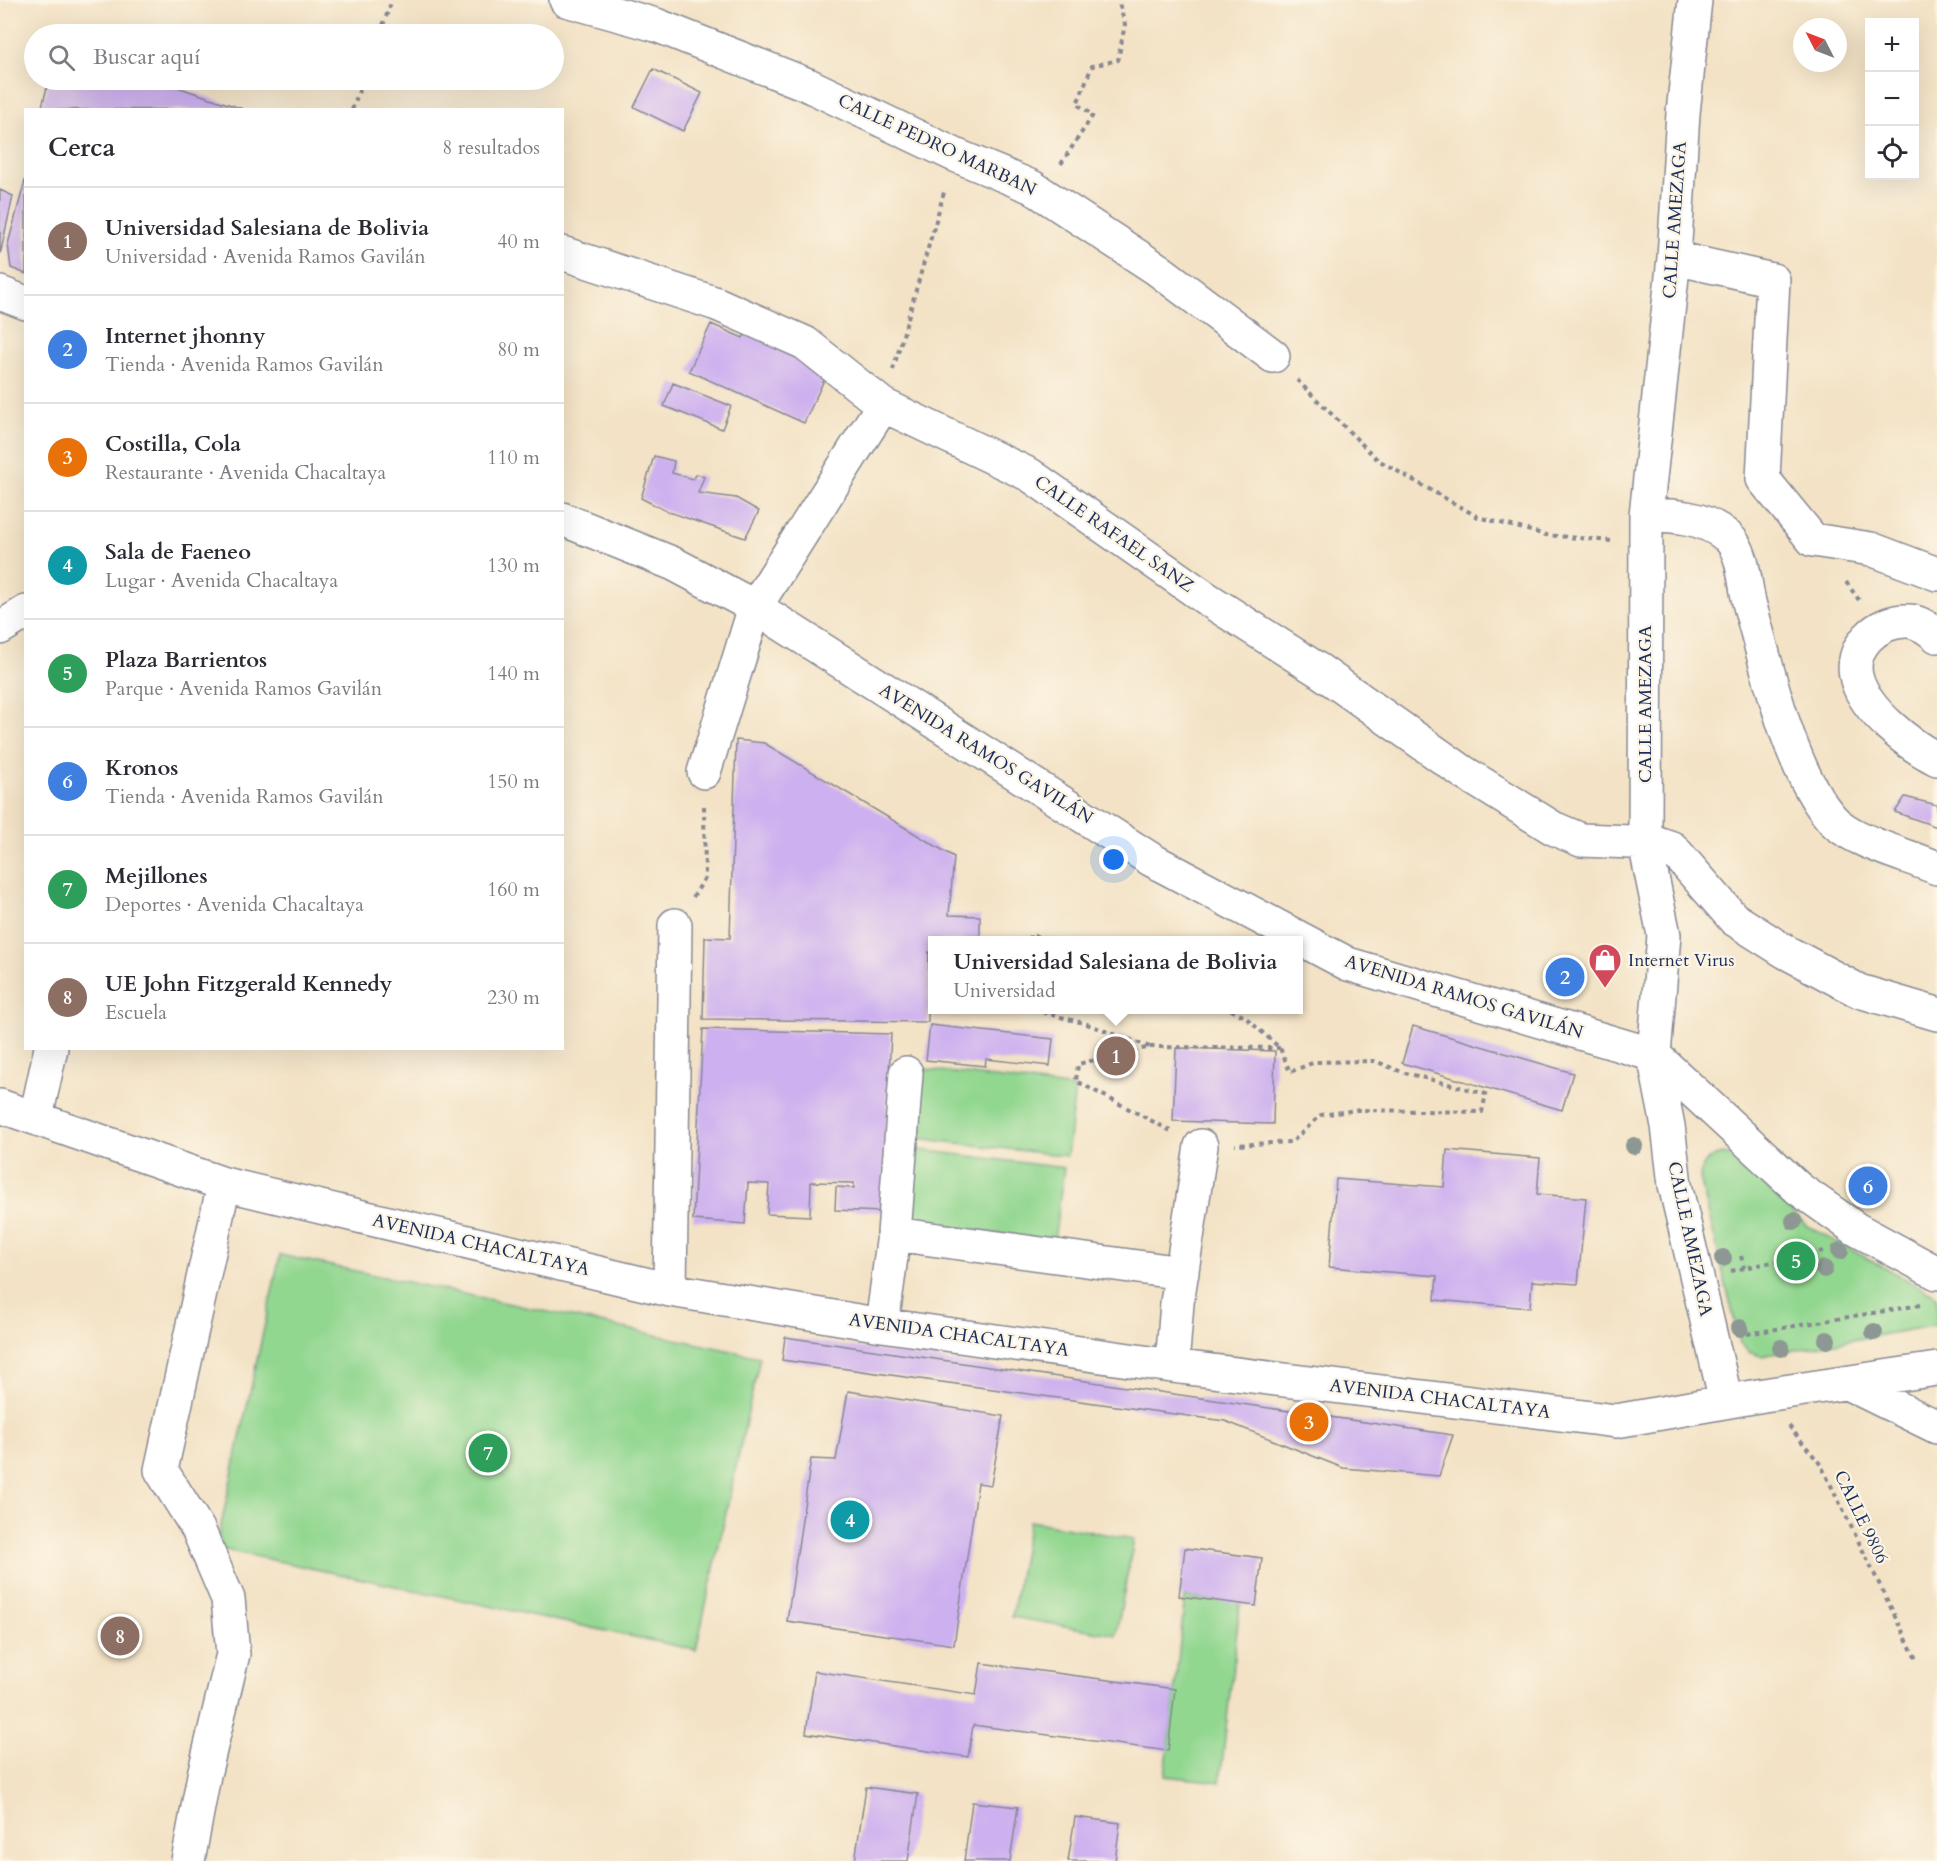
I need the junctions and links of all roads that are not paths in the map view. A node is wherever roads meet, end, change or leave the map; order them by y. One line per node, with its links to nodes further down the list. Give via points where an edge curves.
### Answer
1 (566, 0): 7 (street, CALLE PEDRO MARBAN, via 656,25 808,85 1032,187 1156,268)
2 (1695, 0): 4 (street, CALLE AMEZAGA)
3 (564, 254): 8 (street, CALLE RAFAEL SANZ, via 717,304 805,343)
4 (1674, 258): 10 (street, CALLE AMEZAGA); 11 (street, via 1773,280 1762,479 1813,540 1871,549)
5 (0, 292): 6 (street)
6 (24, 302)
7 (1273, 356)
8 (883, 405): 12 (street); 18 (street, CALLE RAFAEL SANZ, via 1030,475 1207,599 1320,670 1463,772 1553,828 1581,840)
9 (564, 520): 12 (street, AVENIDA RAMOS GAVILÁN, via 674,564)
10 (1646, 529): 18 (street, CALLE AMEZAGA); 19 (street, via 1676,514 1707,524 1729,538 1740,559 1789,739 1810,789 1832,820 1853,837)
11 (1937, 574)
12 (755, 607): 17 (street); 21 (street, AVENIDA RAMOS GAVILÁN, via 1152,860)
13 (24, 613): 14 (street)
14 (0, 628)
15 (1937, 636): 16 (street, via 1908,621 1880,626 1864,641 1856,659 1856,679 1864,697 1908,742)
16 (1937, 759)
17 (704, 772)
18 (1646, 843): 23 (street, CALLE RAFAEL SANZ, via 1672,848 1734,919 1786,952 1859,991); 25 (street, CALLE AMEZAGA, via 1664,935)
19 (1937, 868)
20 (675, 925): 34 (street)
21 (1295, 936)
22 (1303, 940): 25 (street, AVENIDA RAMOS GAVILÁN, via 1348,964)
23 (1937, 1014)
24 (51, 1050): 28 (street)
25 (1654, 1055): 33 (street, AVENIDA RAMOS GAVILÁN, via 1799,1189 1856,1229); 39 (street, CALLE AMEZAGA, via 1675,1185)
26 (906, 1073): 31 (street)
27 (0, 1106): 28 (street, AVENIDA CHACALTAYA)
28 (36, 1117): 30 (street, AVENIDA CHACALTAYA)
29 (1201, 1146): 32 (street)
30 (224, 1184): 34 (street, AVENIDA CHACALTAYA); 41 (street, via 161,1470 198,1529 228,1599 233,1654)
31 (894, 1234): 32 (street); 35 (street)
32 (1182, 1273): 36 (street)
33 (1937, 1273)
34 (670, 1290): 35 (street, AVENIDA CHACALTAYA)
35 (882, 1325): 36 (street, AVENIDA CHACALTAYA)
36 (1172, 1366): 39 (street, AVENIDA CHACALTAYA, via 1616,1421)
37 (1937, 1370): 38 (street, AVENIDA CHACALTAYA)
38 (1847, 1383): 39 (street, AVENIDA CHACALTAYA); 40 (street)
39 (1726, 1401)
40 (1937, 1427)
41 (188, 1861)

